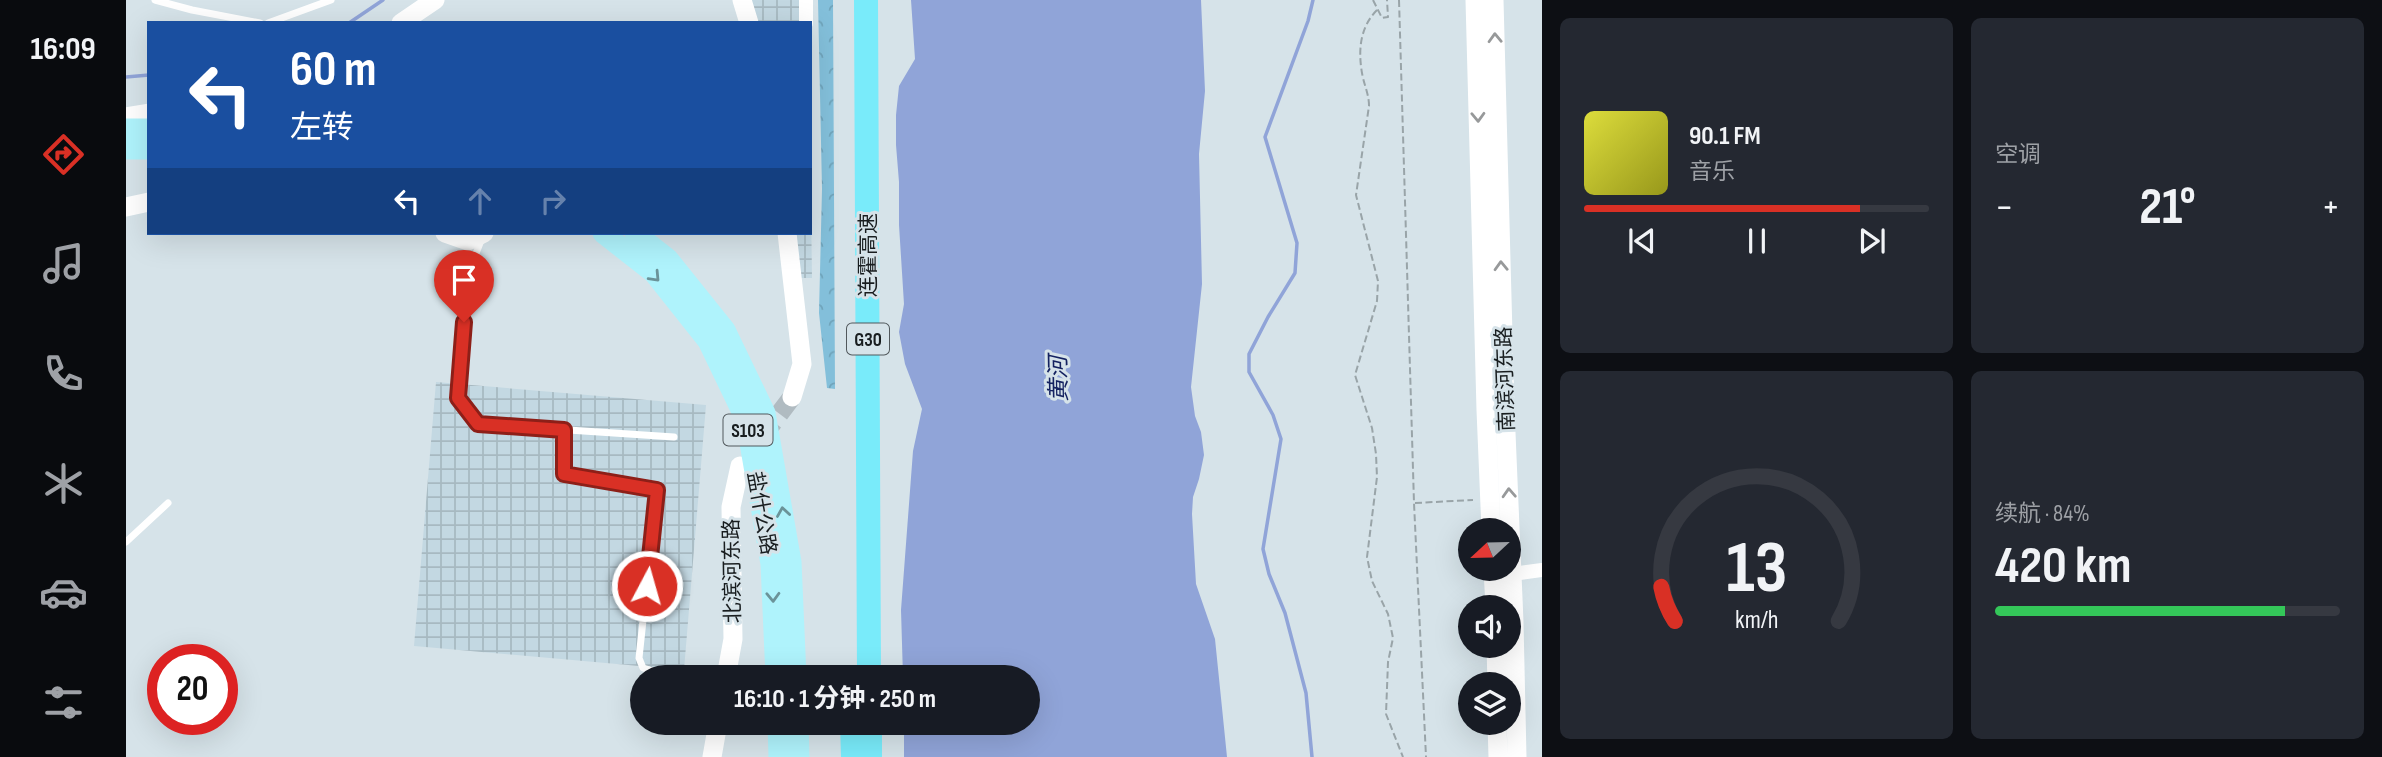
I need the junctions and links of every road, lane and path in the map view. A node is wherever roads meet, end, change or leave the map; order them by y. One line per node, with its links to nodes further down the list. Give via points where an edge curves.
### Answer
1 (155, 0): 14 (lane)
2 (331, 0): 15 (lane)
3 (435, 0): 16 (main road)
4 (742, 0): 17 (main road)
5 (806, 0): 18 (street)
6 (849, 0): 50 (highway, 连霍高速 / G30)
7 (866, 0): 51 (highway, 连霍高速 / G30)
8 (1373, 0): 13 (path)
9 (1387, 0): 13 (path, via 1388,18 1382,18)
10 (1399, 0): 39 (path)
11 (1475, 0): 40 (main road, 南滨河东路, one-way to 40)
12 (1494, 0): 41 (main road, 南滨河东路, one-way to 12)
13 (1377, 10): 63 (path, via 1368,19 1359,45 1370,106 1356,195 1378,281 1377,301 1355,375 1376,454 1367,557 1393,638 1387,714)
14 (250, 21)
15 (273, 21)
16 (404, 21)
17 (748, 21)
18 (806, 21)
19 (147, 113): 20 (main road)
20 (126, 117)
21 (126, 129): 22 (main road)
22 (147, 129)
23 (126, 149): 24 (main road)
24 (147, 149)
25 (147, 202): 26 (main road)
26 (126, 207)
27 (451, 235): 28 (main road, via 468,241)
28 (482, 235)
29 (484, 235): 34 (lane, via 469,271 458,398 478,424)
30 (605, 235): 48 (main road, 盐什公路 / S103, one-way to 48, via 654,274 708,341 746,419 771,564)
31 (638, 235): 49 (main road, 盐什公路 / S103, one-way to 31, via 791,562 765,413 725,330 668,259)
32 (787, 235): 33 (main road, via 802,364)
33 (792, 397)
34 (564, 430): 35 (lane); 46 (lane, via 564,474 657,490 639,657)
35 (674, 437)
36 (740, 466): 47 (main road, 北滨河东路, via 731,507 733,639)
37 (1474, 500): 39 (path)
38 (168, 503): 42 (lane)
39 (1414, 503): 64 (path)
40 (1491, 518)
41 (1510, 518)
42 (126, 542)
43 (1542, 570): 44 (street)
44 (1521, 573)
45 (1513, 658): 66 (main road, 南滨河东路)
46 (642, 665)
47 (728, 665)
48 (775, 665)
49 (795, 665)
50 (852, 665)
51 (869, 665)
52 (716, 735): 58 (main road)
53 (778, 735): 59 (main road)
54 (798, 735): 60 (main road)
55 (852, 735): 61 (highway)
56 (870, 735): 62 (highway)
57 (1497, 735): 65 (main road)
58 (712, 757)
59 (779, 757)
60 (799, 757)
61 (853, 757)
62 (870, 757)
63 (1403, 757)
64 (1426, 757)
65 (1498, 757)
66 (1517, 757)

